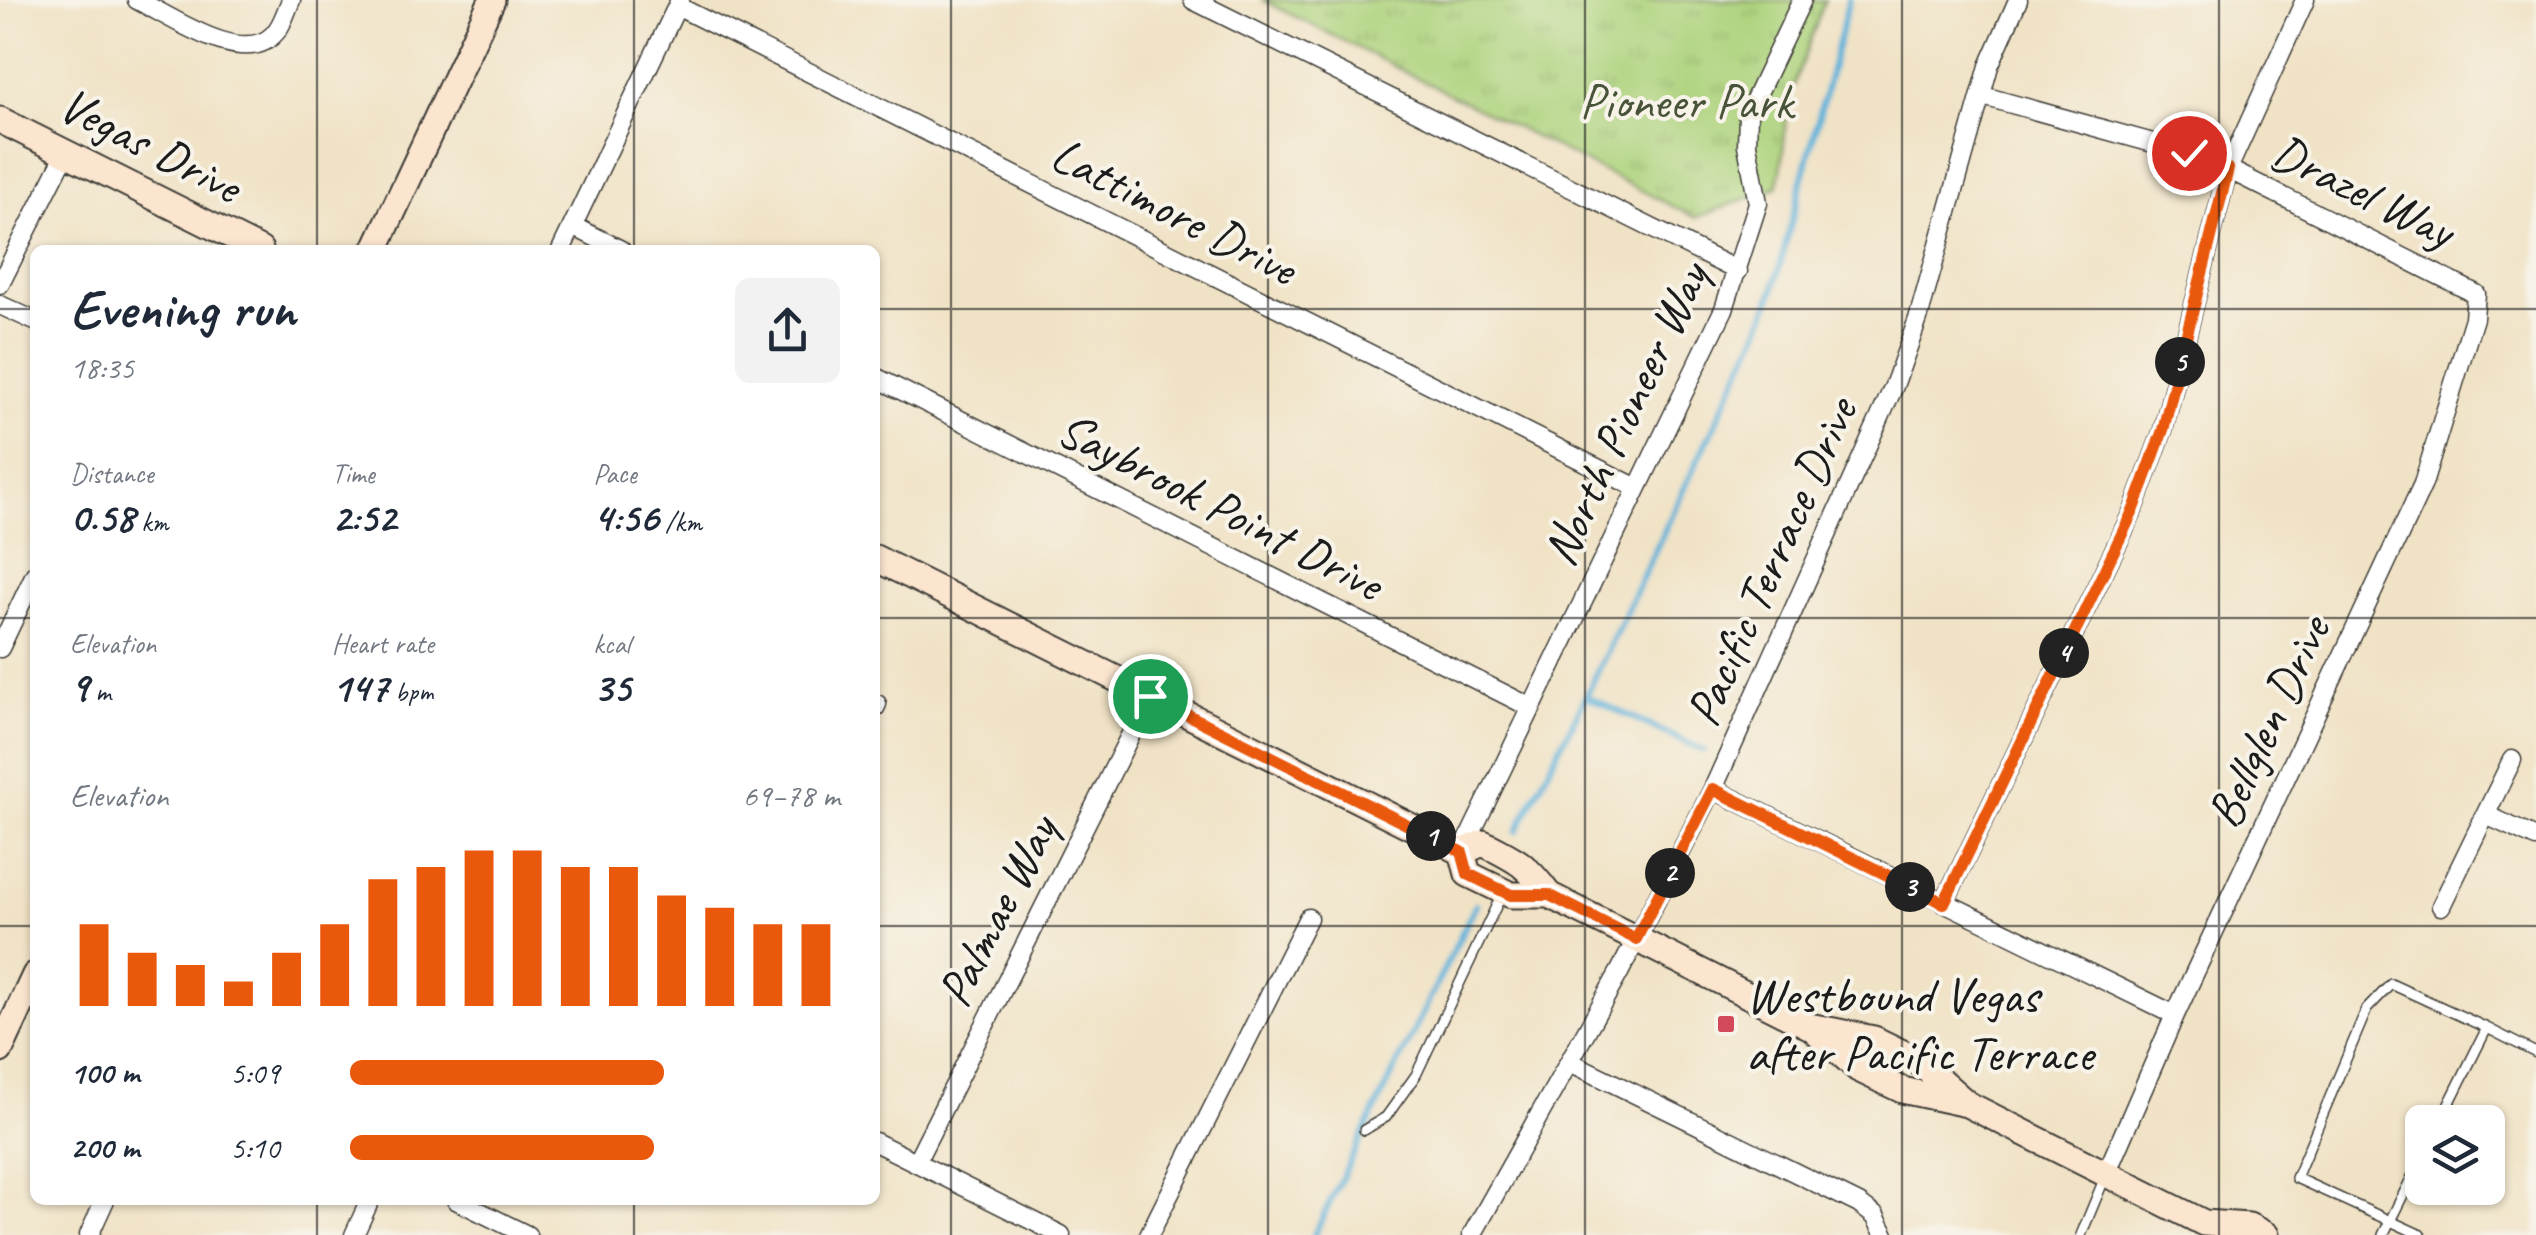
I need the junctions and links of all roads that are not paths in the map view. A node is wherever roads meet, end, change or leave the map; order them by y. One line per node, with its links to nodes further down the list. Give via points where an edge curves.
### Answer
1 (136, 0): 2 (street, via 233,47 256,47 275,34)
2 (291, 0)
3 (492, 0): 15 (main road)
4 (1193, 0): 18 (street)
5 (1802, 0): 18 (street, North Pioneer Way, via 1748,114 1758,203)
6 (2018, 0): 9 (street, Pacific Terrace Drive)
7 (2305, 0): 12 (street)
8 (678, 3): 13 (street); 24 (street, Lattimore Drive)
9 (1982, 96): 12 (street, Drazel Way); 31 (street, Pacific Terrace Drive, via 1894,386)
10 (0, 120): 11 (main road, Vegas Drive)
11 (66, 153): 14 (main road, Vegas Drive); 19 (street)
12 (2228, 169): 20 (street, Drazel Way); 37 (street, via 2163,430 2134,509)
13 (573, 226): 16 (street); 17 (street)
14 (250, 245)
15 (377, 245)
16 (564, 245)
17 (611, 245)
18 (1738, 272): 24 (street, North Pioneer Way)
19 (0, 284)
20 (2476, 294): 42 (street, Bellglen Drive, via 2424,484)
21 (0, 305): 22 (street)
22 (30, 319)
23 (880, 379): 29 (street, Saybrook Point Drive)
24 (1635, 488): 29 (street, North Pioneer Way)
25 (880, 561): 28 (main road)
26 (30, 585): 27 (street)
27 (0, 648)
28 (1150, 696): 34 (main road); 50 (street, Palmae Way)
29 (1530, 706): 34 (street, North Pioneer Way)
30 (2512, 760): 32 (street)
31 (1713, 789): 37 (street); 40 (street, Pacific Terrace Drive)
32 (2486, 815): 33 (street); 38 (street)
33 (2536, 838)
34 (1462, 852): 35 (main road, via 1468,874); 36 (main road, via 1483,843 1526,865)
35 (1504, 892): 36 (main road); 48 (lane, via 1416,1075 1386,1117)
36 (1549, 895): 40 (main road)
37 (1944, 903): 42 (street)
38 (2441, 906)
39 (1308, 918): 64 (street)
40 (1636, 939): 46 (street, Pacific Terrace Drive); 51 (main road, via 1810,1026 1858,1069 1902,1090 1967,1104)
41 (30, 986): 44 (main road)
42 (2175, 1016): 51 (street, Bellglen Drive)
43 (2487, 1028): 45 (lane); 47 (lane); 56 (lane, via 2391,984 2367,1010 2296,1178)
44 (0, 1050)
45 (2536, 1054)
46 (1570, 1062): 58 (street, Pacific Terrace Drive); 59 (street, via 1859,1204)
47 (2448, 1105)
48 (1364, 1130)
49 (880, 1144): 50 (street)
50 (916, 1162): 63 (street)
51 (2106, 1174): 57 (main road); 65 (lane)
52 (2405, 1190): 56 (lane)
53 (103, 1205): 60 (street)
54 (368, 1205): 61 (street)
55 (466, 1205): 62 (street)
56 (2390, 1220): 67 (lane); 68 (lane)
57 (2209, 1229): 66 (main road, via 2248,1226)
58 (1479, 1233)
59 (1885, 1234)
60 (88, 1235)
61 (354, 1235)
62 (527, 1235)
63 (1060, 1235)
64 (1149, 1235)
65 (2081, 1235)
66 (2266, 1235)
67 (2384, 1235)
68 (2421, 1235)

